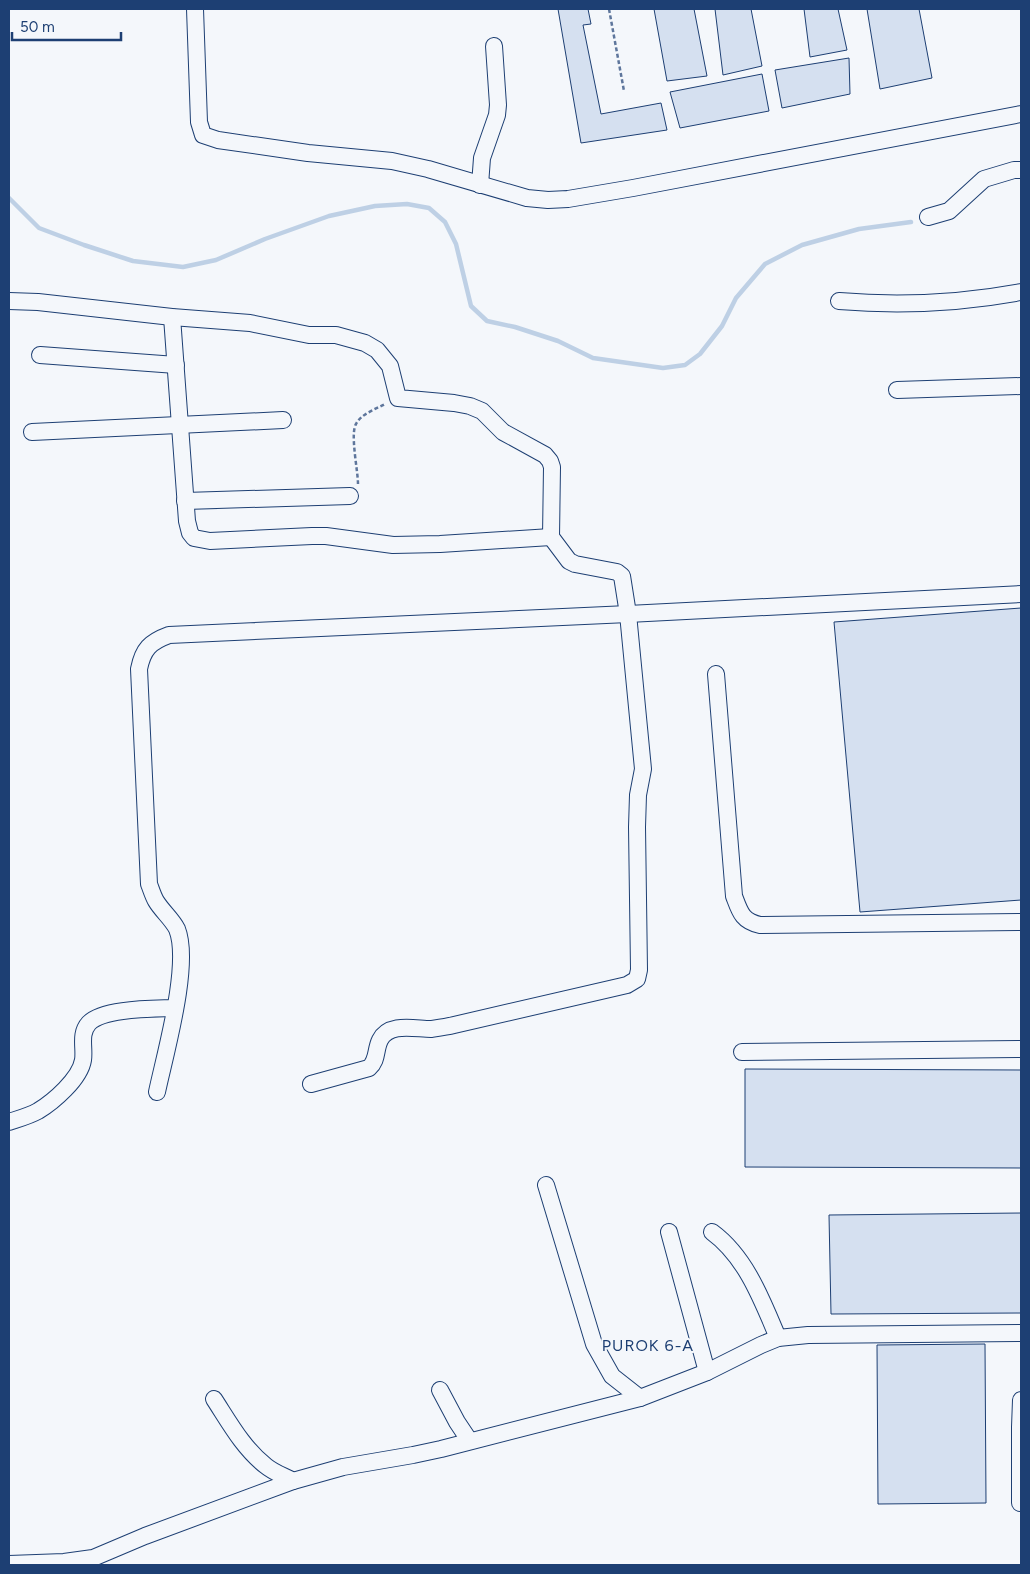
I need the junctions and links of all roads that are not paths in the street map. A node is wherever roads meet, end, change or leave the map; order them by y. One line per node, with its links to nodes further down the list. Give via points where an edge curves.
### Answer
1 (195, 9): 5 (street, via 199,122 203,135 308,153 392,162)
2 (494, 46): 5 (street, via 497,115 482,158)
3 (1021, 114): 5 (street, via 568,200 527,198)
4 (1021, 170): 6 (street, via 984,178 950,211)
5 (480, 184)
6 (928, 217)
7 (1021, 292): 9 (street, via 924,303)
8 (9, 301): 10 (street)
9 (839, 302)
10 (172, 317): 12 (street); 20 (street, via 250,323 309,335 336,335 365,343 377,350 390,366 398,398 470,406 482,412 503,432 545,455 552,467)
11 (40, 355): 12 (street)
12 (176, 365): 16 (street)
13 (1021, 386): 14 (street)
14 (897, 390)
15 (283, 420): 16 (street)
16 (179, 425): 17 (street); 19 (street)
17 (32, 432)
18 (350, 496): 19 (street)
19 (185, 500): 20 (street, via 190,534 200,540 312,536 393,545)
20 (551, 537): 22 (street, via 569,561 622,576)
21 (1021, 594): 22 (street)
22 (628, 614): 25 (street, via 169,635 156,640 147,648 139,669 149,874 155,899 176,928 180,940 180,980); 28 (street, via 643,769 638,795 639,970 636,979 627,985 454,1026 393,1029 384,1034 376,1059 369,1068)
23 (716, 674): 24 (street, via 734,896 740,913 749,922 760,925)
24 (1021, 922)
25 (175, 1008): 29 (street); 30 (street, via 106,1014 90,1022 84,1031 83,1062 75,1076 59,1095 36,1112)
26 (1021, 1049): 27 (street)
27 (742, 1052)
28 (311, 1084)
29 (157, 1092)
30 (9, 1122)
31 (546, 1185): 38 (street, via 594,1344 612,1376)
32 (669, 1232): 36 (street)
33 (712, 1232): 35 (street, via 724,1241 741,1263)
34 (1021, 1333): 35 (street)
35 (778, 1338): 36 (street)
36 (706, 1372): 38 (street)
37 (440, 1390): 41 (street)
38 (640, 1398): 41 (street)
39 (214, 1399): 42 (street, via 254,1456 267,1468)
40 (1021, 1400): 43 (street)
41 (469, 1440): 42 (street)
42 (293, 1481): 44 (street, via 104,1554 72,1561)
43 (1020, 1503)
44 (9, 1564)

